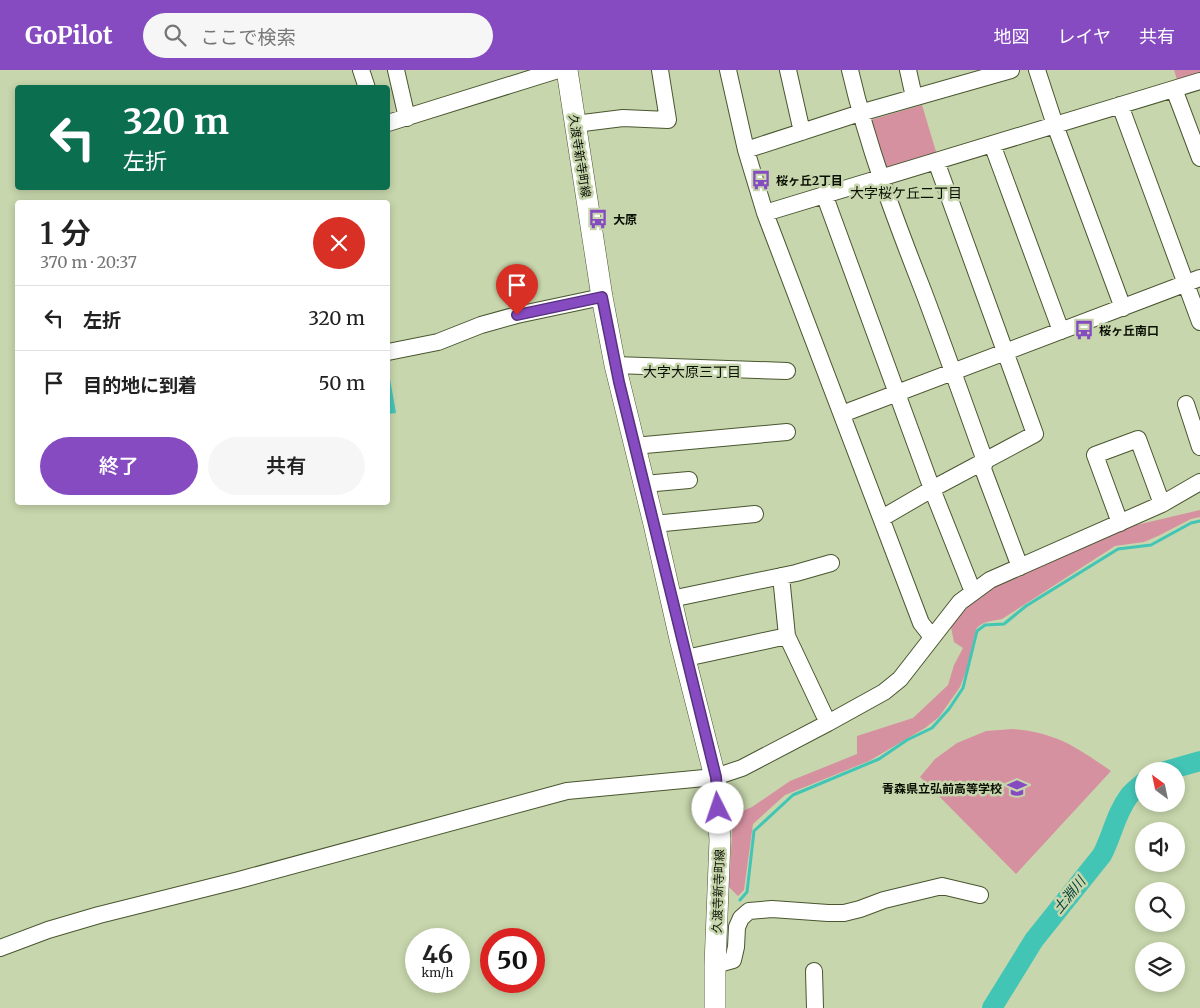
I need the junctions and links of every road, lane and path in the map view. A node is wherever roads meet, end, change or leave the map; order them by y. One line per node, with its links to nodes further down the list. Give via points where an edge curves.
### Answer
1 (361, 70): 14 (street)
2 (396, 70): 19 (street)
3 (558, 70): 19 (street)
4 (567, 70): 21 (main road, 久渡寺新寺町線)
5 (660, 70): 21 (street, via 668,120 623,118)
6 (728, 70): 25 (street)
7 (788, 70): 23 (street)
8 (850, 70): 18 (street)
9 (908, 70): 16 (street)
10 (1011, 70): 12 (street)
11 (1037, 70): 22 (street)
12 (970, 76): 16 (street)
13 (1200, 81): 15 (street)
14 (366, 85)
15 (1174, 89): 17 (street); 26 (street)
16 (914, 97): 18 (street)
17 (1120, 105): 22 (street); 31 (street)
18 (860, 113): 23 (street); 28 (street)
19 (407, 118): 20 (street)
20 (390, 122)
21 (575, 124): 32 (main road, 久渡寺新寺町線)
22 (1055, 125): 24 (street); 33 (street)
23 (802, 132): 25 (street)
24 (992, 144): 27 (street); 35 (street)
25 (746, 150): 30 (street)
26 (1200, 158)
27 (936, 161): 28 (street); 37 (street)
28 (880, 178): 29 (street); 40 (street)
29 (824, 194): 30 (street); 41 (street)
30 (765, 212): 43 (street)
31 (1193, 281): 33 (street); 34 (street)
32 (602, 297): 36 (street, via 517,315 480,325 438,342); 38 (main road, 久渡寺新寺町線)
33 (1123, 308): 35 (street)
34 (1200, 322)
35 (1061, 331): 37 (street)
36 (390, 352)
37 (1007, 352): 40 (street); 47 (street, via 1035,434)
38 (615, 365): 39 (street); 45 (main road, 久渡寺新寺町線)
39 (787, 371)
40 (954, 373): 41 (street); 47 (street)
41 (898, 393): 43 (street); 51 (street)
42 (1186, 404): 46 (street)
43 (842, 414): 54 (street)
44 (787, 432): 45 (street)
45 (634, 446): 50 (main road, 久渡寺新寺町線)
46 (1200, 447)
47 (985, 461): 51 (street); 58 (street, via 983,469)
48 (689, 480): 50 (street)
49 (1200, 482): 52 (street)
50 (644, 484): 56 (main road, 久渡寺新寺町線)
51 (932, 489): 54 (street); 60 (street)
52 (1162, 504): 55 (street); 55 (street, via 1138,439 1095,455)
53 (755, 514): 56 (street)
54 (882, 518): 63 (street, via 921,623)
55 (1120, 523): 58 (street)
56 (654, 524): 61 (main road, 久渡寺新寺町線)
57 (831, 563): 59 (street)
58 (1020, 567): 60 (street, via 990,580)
59 (782, 576): 61 (street); 62 (street)
60 (973, 592): 63 (street, via 949,614)
61 (671, 599): 64 (main road, 久渡寺新寺町線)
62 (787, 636): 64 (street); 65 (street)
63 (932, 636): 65 (street, via 900,679 884,692)
64 (686, 658): 66 (main road, 久渡寺新寺町線)
65 (828, 724): 66 (street, via 742,768)
66 (716, 777): 68 (street, via 567,792 99,915); 69 (main road, 久渡寺新寺町線, via 720,840)
67 (980, 895): 69 (street, via 942,886 844,913 749,911 737,928 733,960)
68 (0, 948)
69 (715, 965): 71 (main road, 久渡寺新寺町線)
70 (814, 971): 72 (street)
71 (715, 1008)
72 (815, 1008)

